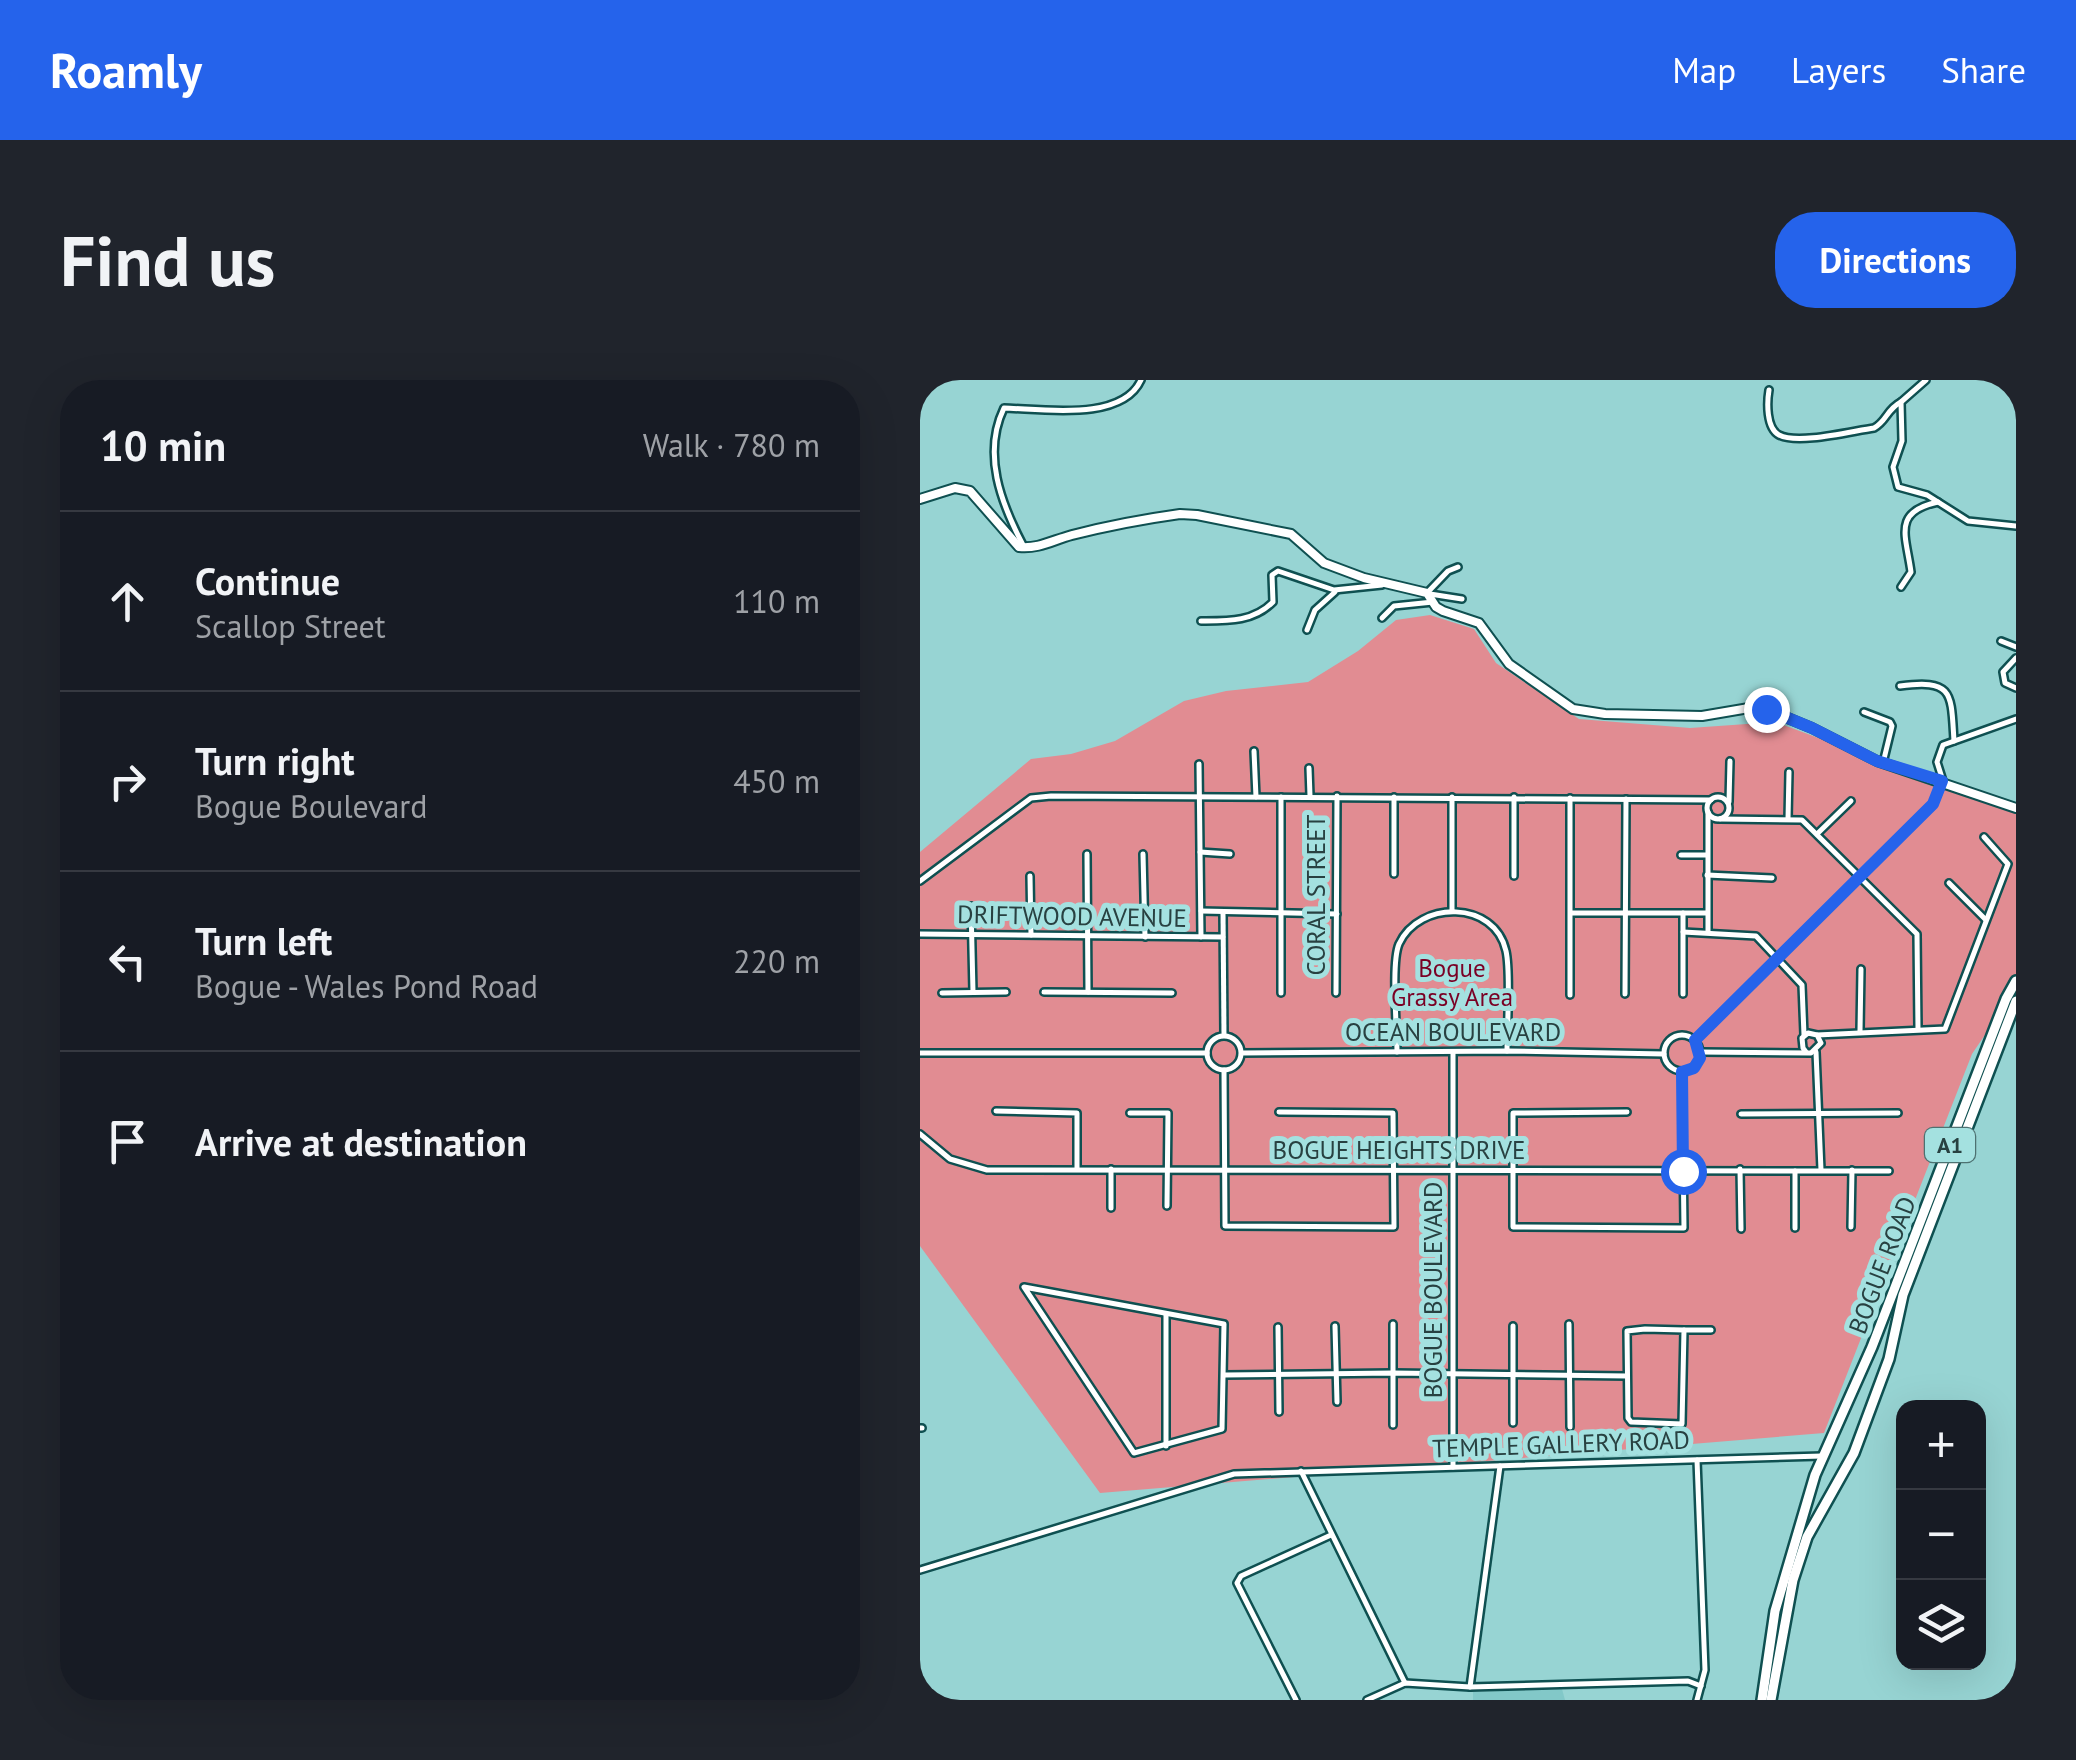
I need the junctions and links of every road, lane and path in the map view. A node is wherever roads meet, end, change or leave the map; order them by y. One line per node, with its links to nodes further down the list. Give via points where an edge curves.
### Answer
1 (1141, 380): 8 (street, via 1135,393 1115,404 1076,411 1004,408 996,425 994,467)
2 (1926, 380): 4 (street)
3 (1769, 390): 4 (street, via 1772,428 1793,438 1874,428)
4 (1901, 402): 6 (street, via 1902,441 1893,477 1898,486)
5 (920, 499): 8 (street, via 955,488 970,491)
6 (1938, 502): 7 (street, via 1968,521); 11 (street, via 1916,506 1909,515 1904,527 1911,572)
7 (2016, 526)
8 (1024, 548): 10 (street, via 1197,514 1291,534 1324,563)
9 (1458, 567): 13 (street)
10 (1390, 584): 12 (street); 13 (street)
11 (1901, 587)
12 (1338, 590): 16 (street, via 1278,571 1272,575 1273,602 1262,612); 17 (street, via 1321,602)
13 (1430, 596): 14 (street); 15 (street, via 1394,606); 28 (street, via 1443,611 1478,624 1509,664 1573,709 1702,716 1766,709)
14 (1462, 598)
15 (1382, 618)
16 (1201, 622)
17 (1307, 630)
18 (2001, 641): 19 (street)
19 (2016, 647)
20 (2016, 658): 22 (street, via 2003,672)
21 (1900, 686): 25 (street, via 1943,687 1951,696)
22 (2016, 688)
23 (1864, 712): 28 (street, via 1892,726)
24 (2016, 719): 25 (street)
25 (1954, 741): 32 (street, via 1938,753)
26 (1254, 752): 37 (street)
27 (1730, 760): 46 (street)
28 (1882, 763): 32 (street)
29 (1199, 764): 36 (street)
30 (1310, 768): 34 (street)
31 (1789, 772): 51 (street)
32 (1942, 781): 47 (street); 66 (street, via 1933,804)
33 (1281, 796): 34 (street); 37 (street); 75 (street)
34 (1310, 796): 35 (street)
35 (1337, 796): 38 (street); 77 (street, CORAL STREET)
36 (1199, 797): 37 (street); 55 (street); 67 (street, via 1031,798)
37 (1256, 797)
38 (1394, 797): 39 (street); 61 (street)
39 (1452, 797): 40 (street); 71 (street)
40 (1514, 797): 41 (street); 64 (street)
41 (1570, 798): 43 (street); 73 (street)
42 (1700, 798): 43 (street); 44 (street); 48 (street)
43 (1626, 799): 74 (street)
44 (1711, 800): 46 (street); 48 (street)
45 (1851, 801): 53 (street)
46 (1727, 805): 49 (street); 50 (street)
47 (2016, 808)
48 (1708, 811): 49 (street); 52 (street)
49 (1718, 819): 50 (street); 52 (street)
50 (1736, 820): 51 (street)
51 (1788, 820): 53 (street, via 1802,820)
52 (1707, 824): 60 (street)
53 (1816, 834): 66 (street)
54 (1984, 837): 79 (street, via 2008,864)
55 (1200, 852): 58 (street); 70 (street)
56 (1088, 854): 85 (street)
57 (1144, 854): 86 (street)
58 (1230, 854)
59 (1681, 855): 60 (street)
60 (1707, 856): 62 (street)
61 (1394, 874)
62 (1707, 875): 65 (street); 78 (street)
63 (1030, 876): 84 (street)
64 (1514, 876)
65 (1772, 878)
66 (1858, 878): 89 (street); 104 (street, via 1916,934)
67 (920, 882)
68 (1949, 884): 79 (street)
69 (971, 906): 83 (street)
70 (1201, 911): 72 (street); 87 (street)
71 (1452, 911): 110 (street, via 1466,910 1494,928 1506,950); 111 (street, via 1416,923 1398,945)
72 (1223, 912): 75 (street); 88 (street)
73 (1571, 912): 74 (street); 102 (street)
74 (1627, 912): 76 (street); 100 (street)
75 (1281, 913): 77 (street); 98 (street)
76 (1684, 913): 78 (street); 80 (street)
77 (1337, 914): 99 (street, CORAL STREET)
78 (1707, 914): 81 (street)
79 (1986, 920): 104 (street, via 1944,1029)
80 (1683, 932): 81 (street); 101 (street)
81 (1708, 932): 89 (street, via 1756,936)
82 (920, 934): 83 (street, DRIFTWOOD AVENUE)
83 (972, 935): 84 (street, DRIFTWOOD AVENUE); 93 (street)
84 (1030, 936): 85 (street, DRIFTWOOD AVENUE)
85 (1088, 936): 86 (street, DRIFTWOOD AVENUE); 96 (street)
86 (1144, 936): 87 (street, DRIFTWOOD AVENUE)
87 (1201, 937): 88 (street, DRIFTWOOD AVENUE)
88 (1224, 937): 106 (street)
89 (1776, 960): 107 (street, via 1802,985); 109 (street)
90 (1861, 969): 105 (street)
91 (2016, 981): 170 (main road, BOGUE ROAD / A1)
92 (942, 992): 93 (street)
93 (973, 992): 94 (street)
94 (1006, 992)
95 (1044, 992): 96 (street)
96 (1088, 992): 97 (street)
97 (1172, 993)
98 (1281, 993)
99 (1336, 993)
100 (1625, 994)
101 (1683, 994)
102 (1570, 995)
103 (2016, 1000): 184 (main road, BOGUE ROAD / A1, via 1902,1294 1889,1359 1854,1453 1813,1522 1793,1580)
104 (1918, 1029): 105 (street)
105 (1860, 1032): 108 (street)
106 (1224, 1035): 117 (street); 118 (street)
107 (1804, 1035): 108 (street); 114 (street)
108 (1817, 1035): 115 (street)
109 (1695, 1040): 113 (street); 119 (street, via 1678,1036)
110 (1507, 1051): 112 (street, OCEAN BOULEVARD); 119 (street, OCEAN BOULEVARD)
111 (1397, 1052): 112 (street, OCEAN BOULEVARD); 118 (street, OCEAN BOULEVARD)
112 (1453, 1052): 136 (street, BOGUE BOULEVARD)
113 (1700, 1052): 114 (street); 121 (street, via 1698,1063)
114 (1806, 1052): 115 (street)
115 (1816, 1052): 126 (street)
116 (920, 1053): 117 (street)
117 (1207, 1053): 120 (street)
118 (1242, 1053): 120 (street)
119 (1664, 1054): 121 (street)
120 (1224, 1070): 134 (street)
121 (1682, 1072): 142 (street)
122 (996, 1111): 130 (street, via 1077,1113)
123 (1279, 1112): 135 (street, via 1393,1113)
124 (1627, 1112): 132 (street, via 1513,1113)
125 (1130, 1113): 133 (street, via 1168,1113)
126 (1820, 1113): 127 (street); 128 (street); 139 (street)
127 (1898, 1113)
128 (1741, 1114)
129 (920, 1134): 130 (street, BOGUE HEIGHTS DRIVE, via 965,1166)
130 (1077, 1169): 131 (street, BOGUE HEIGHTS DRIVE)
131 (1111, 1169): 133 (street, BOGUE HEIGHTS DRIVE); 144 (street)
132 (1514, 1169): 136 (street, BOGUE HEIGHTS DRIVE); 142 (street, BOGUE HEIGHTS DRIVE); 142 (street, via 1514,1228 1683,1229)
133 (1168, 1170): 134 (street, BOGUE HEIGHTS DRIVE); 143 (street)
134 (1223, 1170): 135 (street, BOGUE HEIGHTS DRIVE); 135 (street, via 1228,1228 1394,1227)
135 (1394, 1170): 136 (street, BOGUE HEIGHTS DRIVE)
136 (1452, 1170): 161 (street, BOGUE BOULEVARD)
137 (1740, 1170): 138 (street, BOGUE HEIGHTS DRIVE); 142 (street, BOGUE HEIGHTS DRIVE); 147 (street)
138 (1795, 1170): 139 (street, BOGUE HEIGHTS DRIVE); 146 (street)
139 (1821, 1170): 140 (street, BOGUE HEIGHTS DRIVE)
140 (1852, 1170): 141 (street, BOGUE HEIGHTS DRIVE); 145 (street)
141 (1889, 1170)
142 (1683, 1171)
143 (1167, 1206)
144 (1111, 1208)
145 (1852, 1227)
146 (1795, 1228)
147 (1740, 1230)
148 (1166, 1315): 159 (street, via 1224,1324); 169 (street); 169 (street, via 1024,1288 1132,1452)
149 (1393, 1324): 157 (street)
150 (1569, 1324): 158 (street)
151 (1335, 1326): 156 (street)
152 (1513, 1326): 162 (street)
153 (1278, 1327): 160 (street)
154 (1684, 1330): 155 (street); 163 (street, via 1627,1332); 163 (street, via 1683,1423 1629,1421)
155 (1712, 1330)
156 (1337, 1373): 157 (street); 160 (street); 164 (street)
157 (1394, 1373): 161 (street); 167 (street)
158 (1570, 1374): 162 (street); 163 (street); 168 (street)
159 (1224, 1375): 160 (street); 169 (street, via 1222,1430)
160 (1278, 1375): 165 (street)
161 (1453, 1375): 162 (street); 173 (street, BOGUE BOULEVARD)
162 (1513, 1375): 166 (street)
163 (1627, 1376)
164 (1337, 1402)
165 (1280, 1412)
166 (1514, 1423)
167 (1393, 1426)
168 (1570, 1427)
169 (1166, 1446)
170 (1823, 1456): 171 (street, TEMPLE GALLERY ROAD); 183 (main road, BOGUE ROAD, via 1776,1611)
171 (1696, 1460): 172 (street, TEMPLE GALLERY ROAD); 178 (street, via 1705,1670)
172 (1500, 1466): 173 (street, TEMPLE GALLERY ROAD); 179 (street)
173 (1453, 1467): 174 (street, TEMPLE GALLERY ROAD)
174 (1302, 1472): 175 (street); 176 (street, TEMPLE GALLERY ROAD, via 1219,1477)
175 (1332, 1536): 177 (street); 180 (street, via 1237,1583)
176 (920, 1570)
177 (1406, 1684): 179 (street); 181 (street)
178 (1700, 1686): 179 (street, via 1688,1681); 182 (street)
179 (1470, 1688)
180 (1296, 1700)
181 (1367, 1700)
182 (1697, 1700)
183 (1762, 1700)
184 (1771, 1700)

